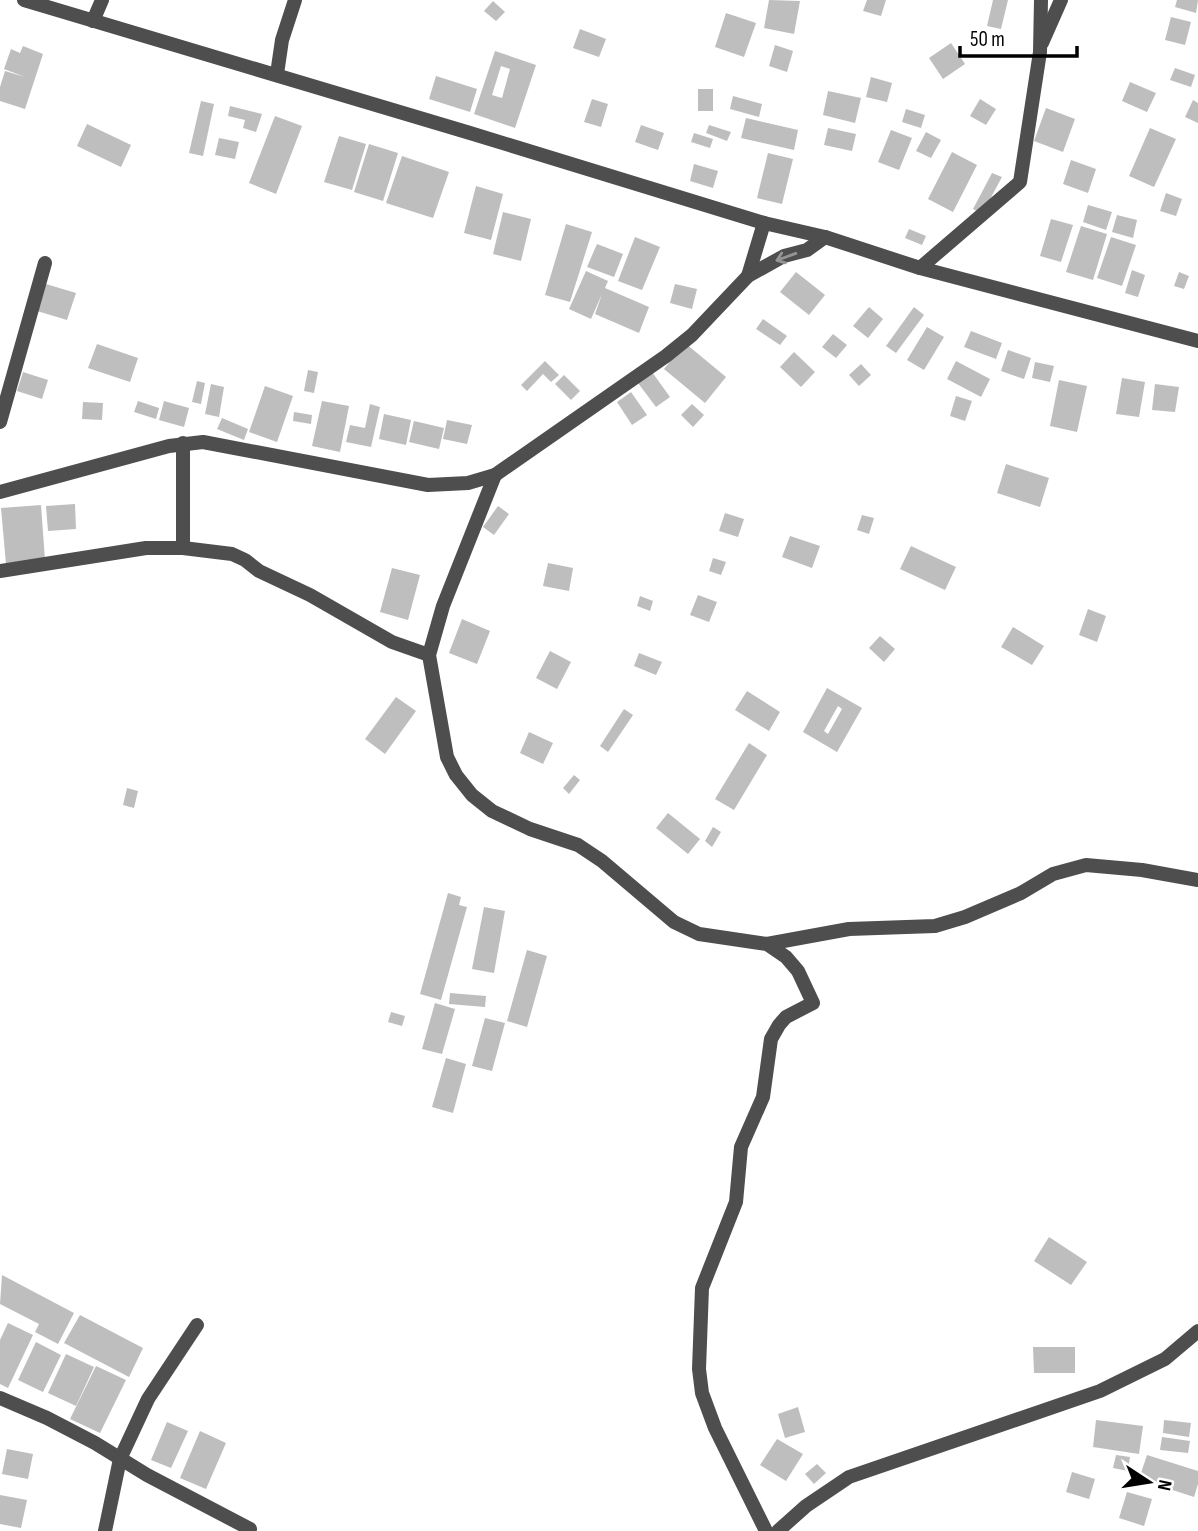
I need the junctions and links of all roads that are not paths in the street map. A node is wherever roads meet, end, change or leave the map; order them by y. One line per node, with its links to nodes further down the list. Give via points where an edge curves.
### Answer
1 (24, 0): 6 (street)
2 (102, 0): 6 (street)
3 (295, 0): 8 (street)
4 (1041, 0): 7 (street)
5 (1060, 0): 7 (street)
6 (93, 21): 8 (street)
7 (1040, 47): 12 (street, via 1020,182)
8 (276, 74): 9 (street)
9 (764, 223): 10 (street); 13 (street)
10 (825, 237): 12 (street); 13 (street, one-way to 13)
11 (45, 263): 15 (street)
12 (920, 268): 14 (street)
13 (748, 276): 17 (street, via 666,356)
14 (1198, 341)
15 (0, 422)
16 (183, 443): 17 (street, via 249,449 428,485 468,483); 18 (street); 19 (street)
17 (495, 474): 21 (street, via 443,606)
18 (0, 492)
19 (183, 548): 20 (street, via 146,548); 21 (street, via 245,559 259,571 392,642)
20 (0, 571)
21 (429, 655): 23 (street, via 447,757 472,795 492,811 530,829 578,845 674,922 699,934)
22 (1198, 880): 23 (street, via 1086,865 1054,874 1021,893 935,926 849,929)
23 (767, 944): 30 (street, via 798,971 813,1003 786,1017 771,1039 763,1097 741,1147 734,1209 702,1288 699,1369 709,1412)
24 (197, 1325): 27 (street, via 148,1399)
25 (1198, 1331): 31 (street, via 1165,1359 1100,1391 849,1477)
26 (0, 1398): 27 (street)
27 (120, 1459): 28 (street); 29 (street)
28 (250, 1529)
29 (106, 1531)
30 (766, 1531)
31 (778, 1531)

